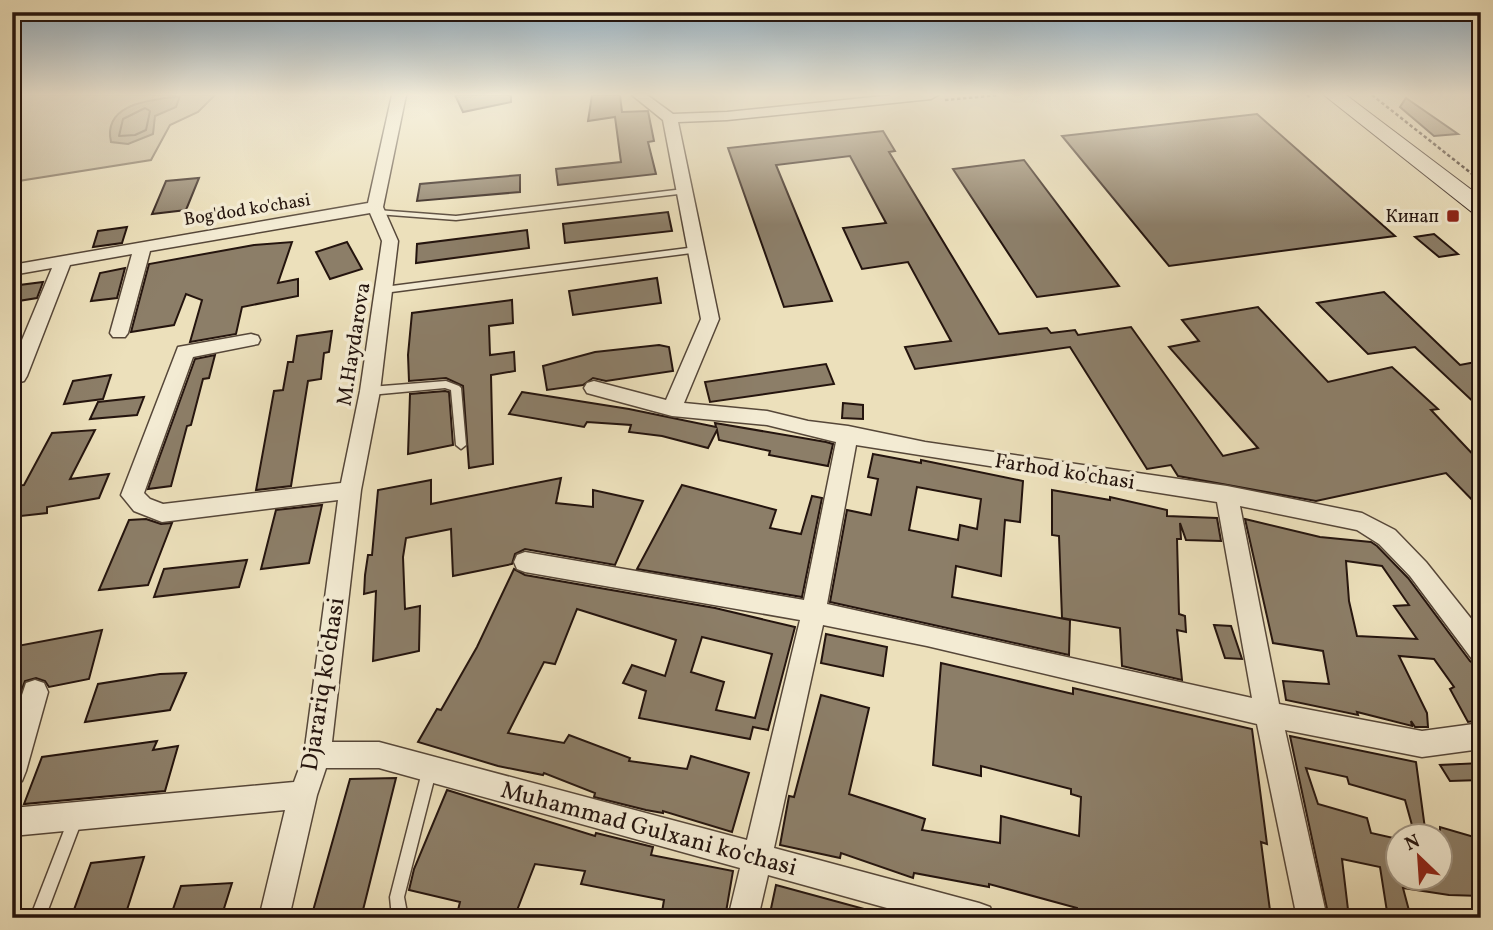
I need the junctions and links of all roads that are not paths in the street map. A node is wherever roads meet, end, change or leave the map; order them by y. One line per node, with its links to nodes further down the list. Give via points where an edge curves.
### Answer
1 (390, 138): 8 (street)
2 (674, 138): 5 (street)
3 (1390, 138): 7 (main road)
4 (1409, 138): 6 (main road)
5 (684, 191): 8 (lane, via 456,218); 10 (street)
6 (1481, 194)
7 (1481, 208)
8 (376, 210): 9 (street, Bog'dod ko'chasi); 13 (street, M.Haydarova, via 390,241)
9 (142, 246): 11 (street, Bog'dod ko'chasi); 14 (street)
10 (696, 250): 13 (lane); 19 (street, via 710,319)
11 (63, 261): 12 (street, Bog'dod ko'chasi); 16 (street, via 17,376)
12 (12, 270)
13 (384, 290): 18 (street, M.Haydarova)
14 (119, 333)
15 (251, 340): 22 (street, via 185,352 132,495 162,513)
16 (12, 377)
17 (594, 388): 19 (street, Farhod ko'chasi)
18 (370, 391): 21 (lane, via 446,384 456,388); 22 (street, M.Haydarova)
19 (672, 409): 20 (street, Farhod ko'chasi, via 767,418)
20 (848, 434): 23 (street, Farhod ko'chasi, via 925,450); 25 (street)
21 (461, 445)
22 (350, 490): 30 (street, Djarariq ko'chasi)
23 (1227, 495): 26 (street, Farhod ko'chasi, via 1375,528 1418,569); 28 (street)
24 (525, 562): 25 (street)
25 (814, 612): 28 (street); 36 (street)
26 (1481, 651)
27 (35, 692): 32 (street)
28 (1268, 715): 29 (street, via 1422,744); 42 (street)
29 (1481, 736)
30 (317, 755): 31 (street, Muhammad Gulxani ko'chasi, via 379,755); 33 (street, Djarariq ko'chasi)
31 (430, 768): 36 (street, Muhammad Gulxani ko'chasi); 39 (lane, via 397,897)
32 (12, 771)
33 (303, 795): 34 (street); 38 (street, Djarariq ko'chasi)
34 (77, 814): 35 (street); 37 (lane)
35 (12, 822)
36 (756, 857): 40 (street); 41 (street, Muhammad Gulxani ko'chasi)
37 (37, 918)
38 (274, 918)
39 (400, 918)
40 (743, 918)
41 (979, 918)
42 (1312, 918)

